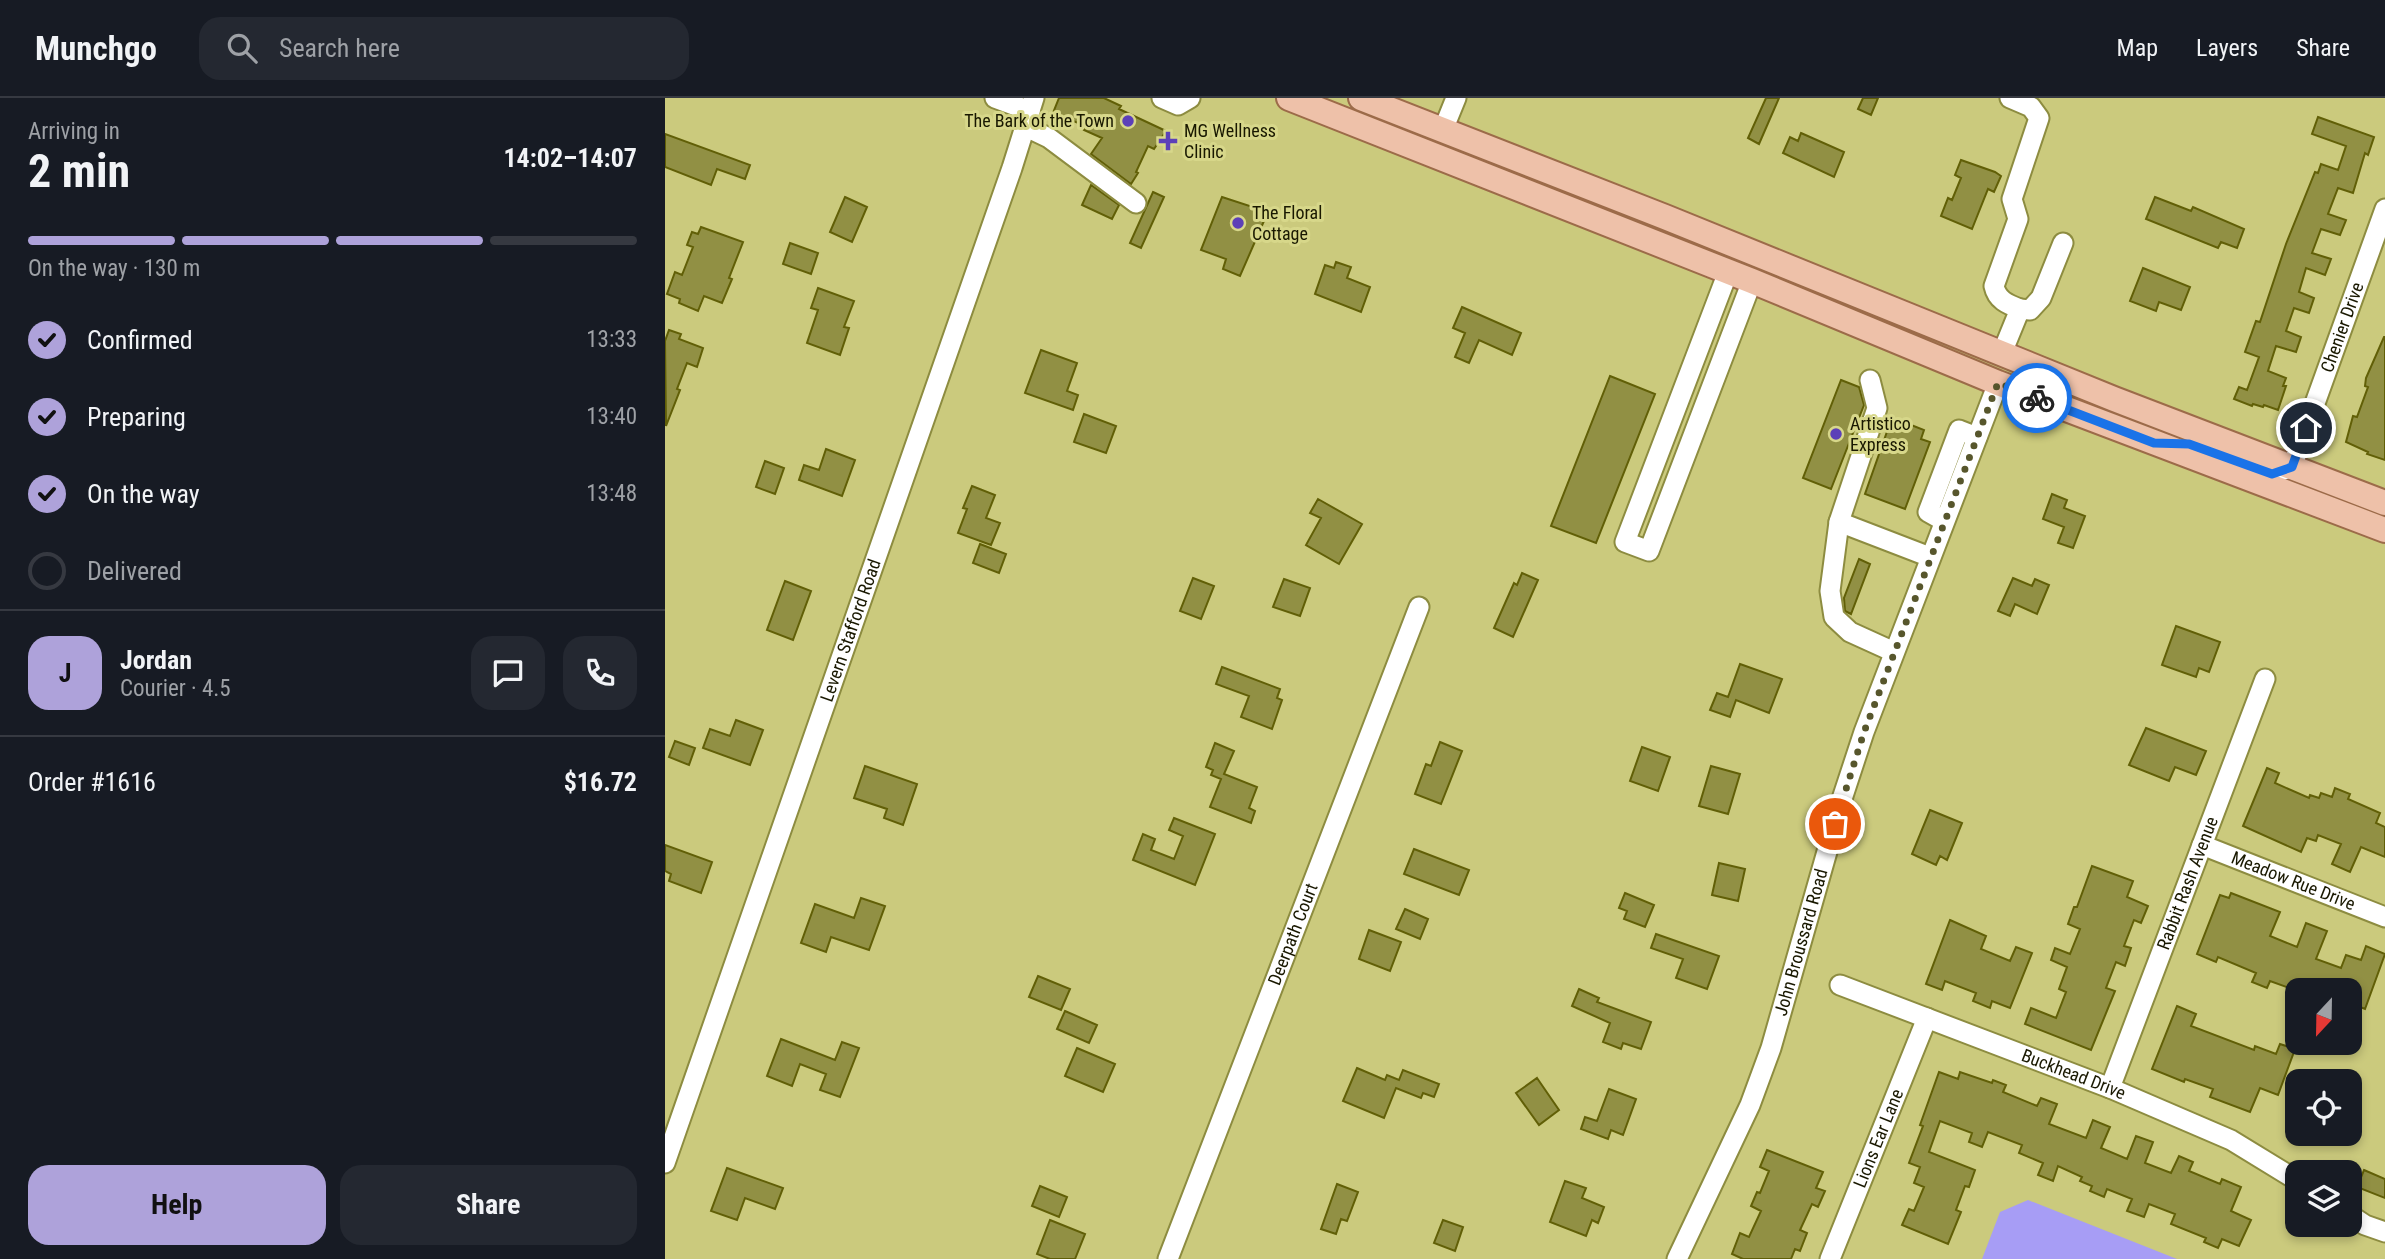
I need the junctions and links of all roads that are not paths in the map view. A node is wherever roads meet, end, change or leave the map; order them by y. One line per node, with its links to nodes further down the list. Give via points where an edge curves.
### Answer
1 (995, 98): 10 (street)
2 (1162, 98): 3 (street, via 1178,105)
3 (1190, 98)
4 (1289, 98): 15 (main road)
5 (1302, 98): 9 (main road, via 1322,100 1359,116)
6 (1361, 98): 9 (main road)
7 (1455, 98): 11 (street)
8 (2010, 98): 17 (street, via 2031,107 2039,118 2012,199 2018,219 1994,286 1999,298)
9 (1393, 110): 11 (main road)
10 (1030, 112): 12 (street, via 1049,138); 36 (street, Levern Stafford Road)
11 (1443, 130): 18 (main road)
12 (1136, 202)
13 (2385, 209): 23 (street, Chenier Drive)
14 (2063, 243): 17 (street, via 2041,298 2030,310)
15 (1728, 272): 16 (main road); 16 (street, via 1625,542 1649,551)
16 (1752, 281): 20 (main road)
17 (2019, 309): 18 (street)
18 (2002, 353): 21 (main road)
19 (1870, 380): 25 (street, via 1877,408)
20 (1998, 383): 21 (main road, via 2010,372 2085,399); 22 (main road); 27 (street, John Broussard Road, via 1976,437 1957,461 1946,490 1944,521)
21 (2114, 399): 23 (main road)
22 (2154, 443): 23 (street, via 2189,444 2272,474); 26 (main road)
23 (2292, 467): 24 (main road)
24 (2385, 503)
25 (1839, 522): 27 (street); 29 (street, via 1830,591 1834,617 1850,632)
26 (2385, 530)
27 (1930, 557): 29 (street, John Broussard Road)
28 (1419, 607): 40 (street, Deerpath Court)
29 (1894, 652): 41 (street, John Broussard Road, via 1842,799 1771,1048 1750,1105)
30 (2265, 679): 31 (street, Rabbit Rash Avenue)
31 (2202, 845): 32 (street, Meadow Rue Drive); 35 (street, Rabbit Rash Avenue)
32 (2385, 917)
33 (1840, 985): 34 (street, Buckhead Drive)
34 (1927, 1018): 35 (street, Buckhead Drive); 42 (street, Lions Ear Lane)
35 (2110, 1088): 37 (street, Buckhead Drive, via 2231,1140)
36 (665, 1163)
37 (2285, 1173)
38 (2362, 1223): 39 (street)
39 (2385, 1233)
40 (1168, 1259)
41 (1677, 1259)
42 (1830, 1259)

